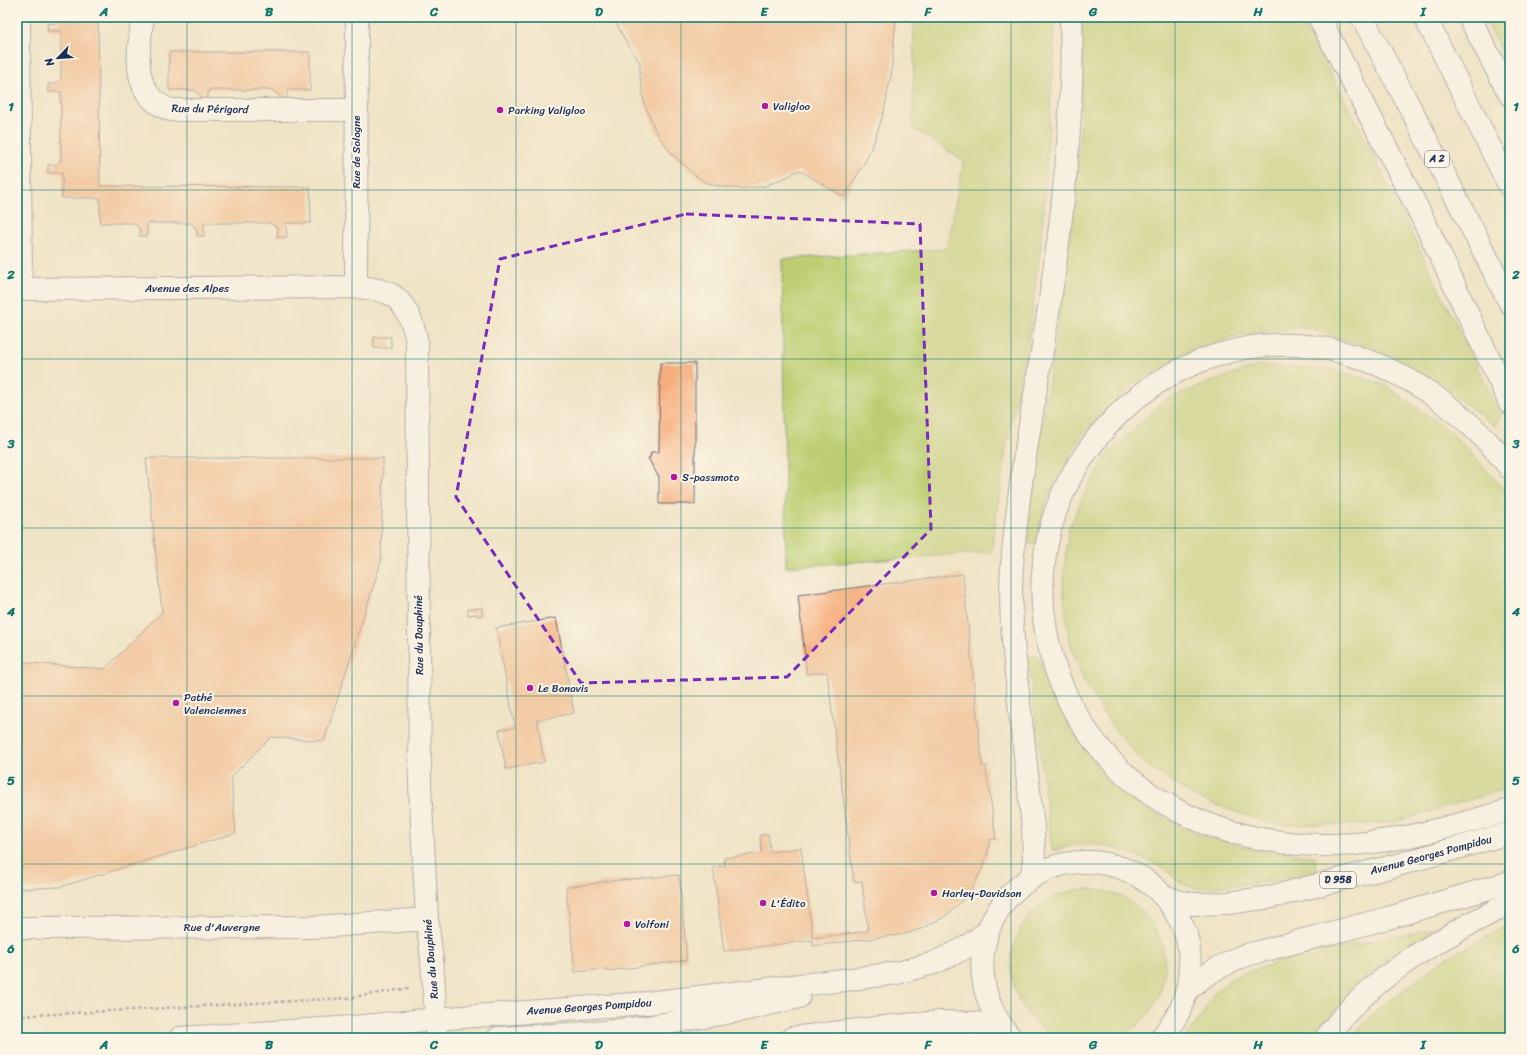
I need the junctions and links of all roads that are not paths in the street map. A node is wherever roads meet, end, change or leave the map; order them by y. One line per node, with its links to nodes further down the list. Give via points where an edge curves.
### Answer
1 (20, 17): 13 (main road)
2 (143, 17): 10 (main road, Rue du Périgord, via 138,51 140,73 148,94 163,107 171,110)
3 (357, 17): 10 (main road, Rue de Sologne)
4 (1071, 17): 19 (main road, via 1068,139 1062,206 1052,288 1028,431 1012,566 1013,638 1033,827)
5 (1319, 17): 15 (main road, via 1424,221)
6 (1362, 17): 14 (main road, A 2)
7 (1425, 17): 11 (main road)
8 (1469, 17): 9 (main road)
9 (1510, 95)
10 (357, 110): 12 (main road, Rue de Sologne)
11 (1510, 187)
12 (356, 287): 13 (main road, Avenue des Alpes); 23 (main road, Rue du Dauphiné, via 392,294 412,324 417,342 420,786)
13 (19, 289)
14 (1510, 303)
15 (1510, 402)
16 (1510, 468): 17 (main road, via 1482,435 1449,407 1409,381 1372,362 1335,350 1299,345 1260,346 1220,354 1178,371 1146,390 1117,415 1092,445 1069,479 1055,515 1045,551 1042,613 1048,646 1061,684 1090,736 1106,756 1130,778 1166,804 1205,824 1262,839 1302,844 1371,843 1417,835)
17 (1510, 810)
18 (1510, 833): 21 (main road, Avenue Georges Pompidou / D 958, via 1271,897 1228,903 1195,904)
19 (1032, 877): 21 (main road, via 1049,868 1068,863 1106,864 1142,878); 25 (main road, via 1017,887 1005,900)
20 (1510, 882): 27 (main road, via 1388,918 1243,956 1216,969)
21 (1163, 896): 27 (main road, via 1176,912 1187,940 1190,960)
22 (1510, 903): 35 (main road, via 1440,940 1397,968 1361,998)
23 (427, 919): 24 (main road, Rue d'Auvergne, via 316,927); 28 (main road, Rue du Dauphiné)
24 (17, 928)
25 (987, 932): 26 (main road, Avenue Georges Pompidou, via 951,956); 29 (main road, via 982,955 983,979 990,1006)
26 (897, 973): 28 (main road, Avenue Georges Pompidou); 32 (main road, via 750,1009 647,1027)
27 (1187, 990): 34 (main road, via 1177,1017)
28 (436, 1029): 30 (main road, Avenue Georges Pompidou, via 353,1028); 31 (main road)
29 (1008, 1034): 33 (main road, via 976,1023 940,1022 883,1026)
30 (180, 1038)
31 (408, 1038)
32 (498, 1038)
33 (792, 1038)
34 (1161, 1038)
35 (1326, 1038)

